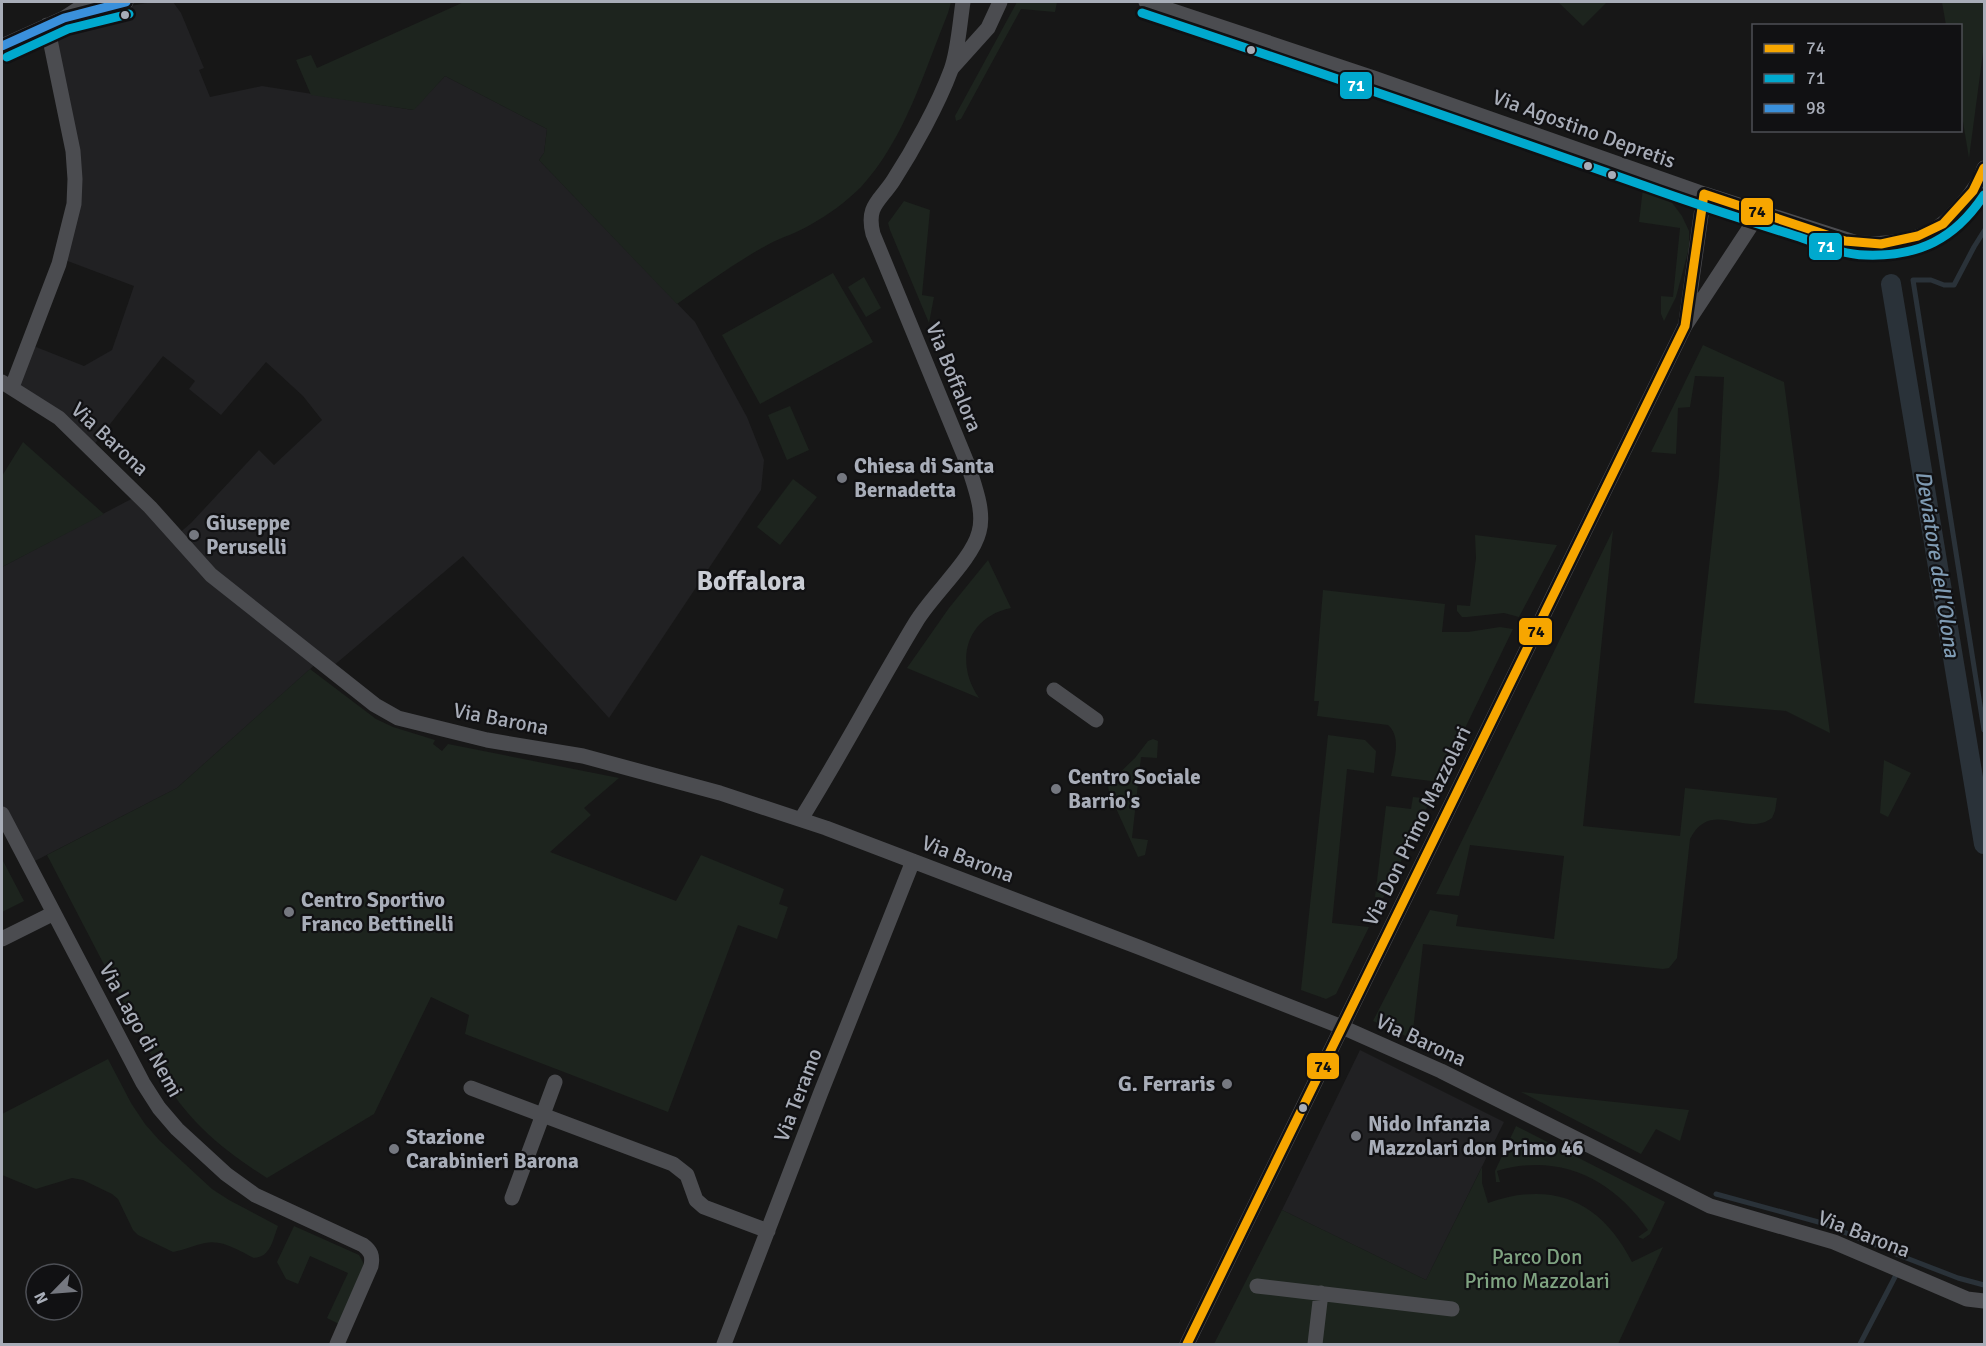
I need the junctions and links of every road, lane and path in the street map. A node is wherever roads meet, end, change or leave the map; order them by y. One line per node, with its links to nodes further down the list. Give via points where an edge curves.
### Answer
1 (89, 2): 6 (street)
2 (126, 2): 6 (street)
3 (963, 2): 9 (street, Via Boffalora)
4 (1000, 2): 9 (street, Via Boffalora, via 988,28)
5 (1146, 2): 11 (street, Via Agostino Depretis)
6 (64, 18): 7 (street)
7 (47, 25): 8 (street); 14 (street, via 73,151 74,204 59,264)
8 (2, 46)
9 (952, 68): 18 (street, Via Boffalora, via 903,164 870,215 873,234 968,465 976,491 980,530 974,546 899,649)
10 (1984, 168): 12 (street, Via Agostino Depretis, via 1977,185 1947,221 1923,235 1903,240 1857,243)
11 (1704, 194): 12 (street, Via Agostino Depretis); 13 (street, Via Don Primo Mazzolari)
12 (1760, 212): 13 (street, Via Don Primo Mazzolari)
13 (1685, 326): 22 (street, Via Don Primo Mazzolari)
14 (7, 384): 18 (street, Via Barona, via 59,418 150,507 211,575 375,705 398,718 487,740 583,756)
15 (1054, 690): 16 (street)
16 (1096, 720)
17 (2, 814): 20 (street, Via Lago di Nemi)
18 (801, 819): 19 (street, Via Barona)
19 (913, 861): 22 (street, Via Barona); 27 (street, Via Teramo)
20 (54, 913): 21 (street); 32 (street, Via Lago di Nemi, via 143,1083 177,1129 225,1174 255,1195 369,1249 371,1266)
21 (2, 939)
22 (1342, 1027): 30 (street, Via Barona, via 1441,1071 1710,1206 1834,1242 1967,1299); 34 (street, Via Don Primo Mazzolari)
23 (555, 1082): 25 (street)
24 (471, 1088): 25 (street)
25 (542, 1115): 26 (street); 27 (street, via 673,1164 687,1175 696,1200 704,1207)
26 (512, 1198)
27 (768, 1231): 33 (street, Via Teramo)
28 (1257, 1286): 29 (street)
29 (1321, 1293): 31 (street); 35 (street)
30 (1984, 1301)
31 (1452, 1309)
32 (337, 1344)
33 (724, 1344)
34 (1187, 1344)
35 (1315, 1344)

